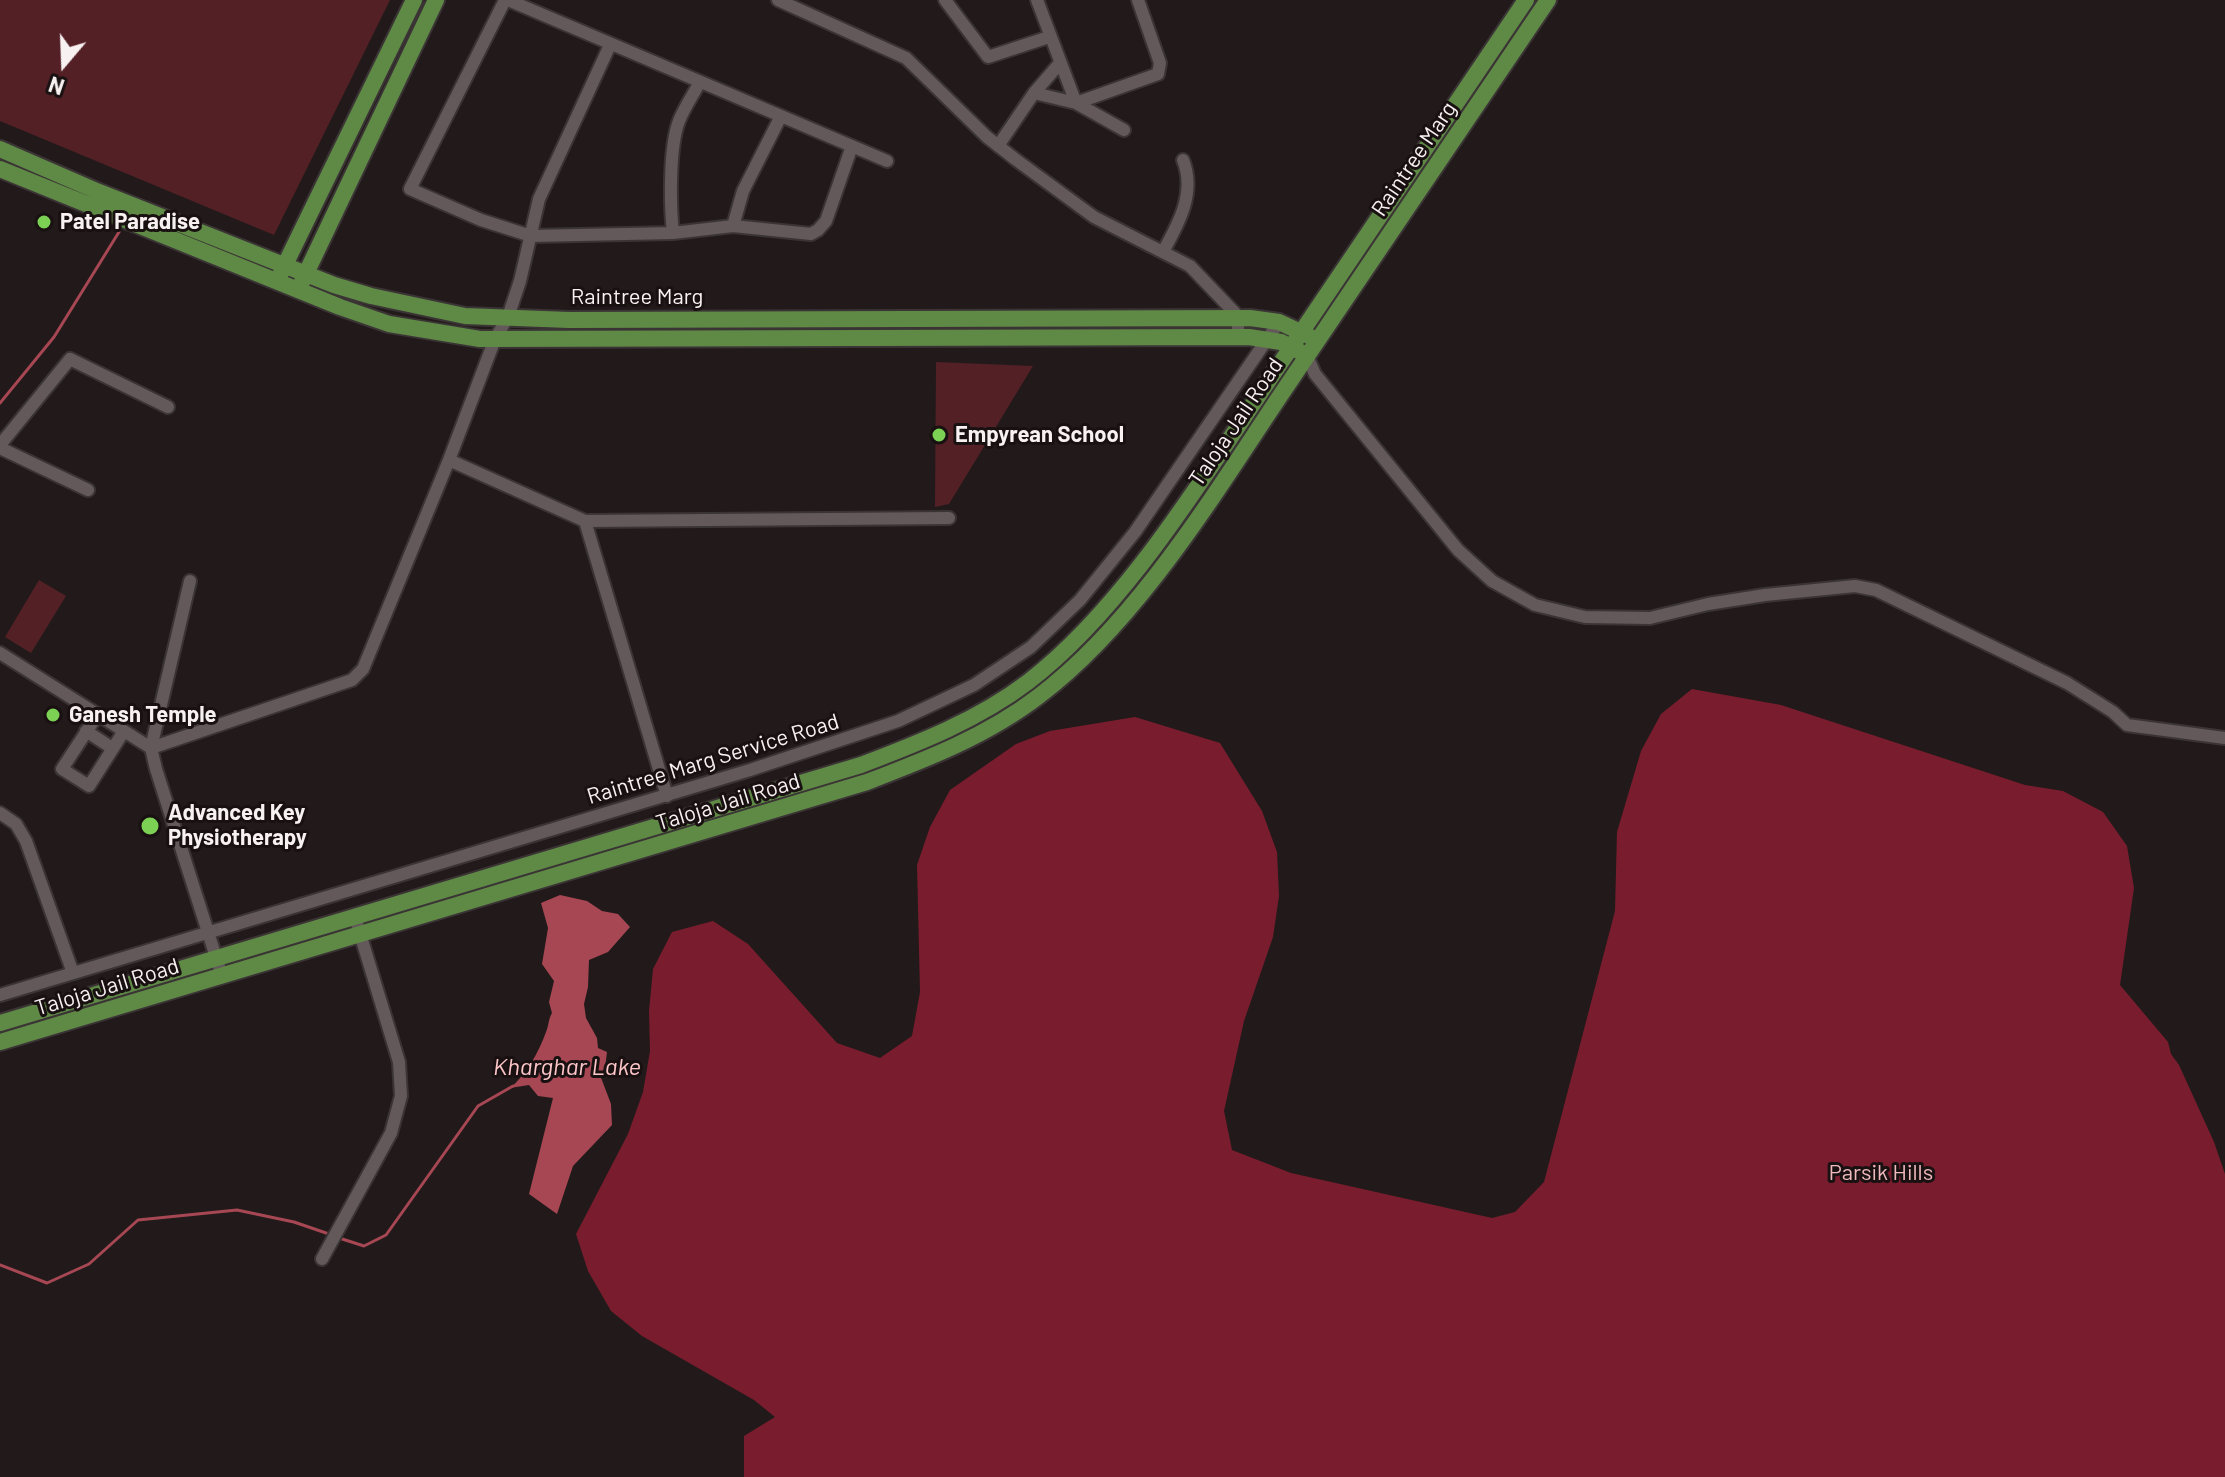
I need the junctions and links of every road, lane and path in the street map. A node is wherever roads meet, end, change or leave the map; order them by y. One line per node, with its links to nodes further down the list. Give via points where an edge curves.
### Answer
1 (414, 0): 32 (main road)
2 (436, 0): 33 (main road)
3 (506, 0): 13 (street); 30 (street, via 410,189)
4 (778, 0): 11 (street)
5 (818, 0): 11 (street)
6 (945, 0): 12 (street, via 988,57)
7 (1037, 0): 12 (street)
8 (1138, 0): 17 (street, via 1160,63 1158,74)
9 (1526, 0): 39 (main road, Raintree Marg)
10 (1548, 0): 44 (main road, Raintree Marg)
11 (809, 14): 21 (street, via 906,58)
12 (1049, 37): 14 (street)
13 (610, 45): 15 (street); 30 (street, via 539,199)
14 (1060, 63): 16 (street); 17 (street)
15 (700, 82): 18 (street); 29 (street, via 676,135)
16 (1034, 93): 17 (street); 21 (street)
17 (1076, 103): 19 (street)
18 (781, 116): 20 (street); 28 (street, via 743,191)
19 (1124, 130)
20 (852, 146): 24 (street); 28 (street, via 829,215 818,230 811,234)
21 (998, 146): 31 (street, via 1094,217)
22 (0, 149): 26 (main road, Raintree Marg)
23 (1183, 160): 31 (street, via 1187,195)
24 (887, 161)
25 (0, 169): 26 (main road, Raintree Marg)
26 (96, 199): 27 (main road, Raintree Marg)
27 (136, 215): 32 (main road, Raintree Marg); 34 (main road, Raintree Marg)
28 (733, 226): 29 (street)
29 (673, 233): 30 (street)
30 (531, 236): 36 (street)
31 (1164, 250): 37 (street, via 1197,272)
32 (284, 265): 33 (main road, Raintree Marg); 34 (main road)
33 (306, 274): 35 (main road); 36 (main road, Raintree Marg, via 430,310)
34 (278, 282): 35 (main road, Raintree Marg)
35 (297, 291): 42 (main road, Raintree Marg, via 389,324)
36 (508, 317): 37 (main road, Raintree Marg); 42 (street)
37 (1238, 318): 38 (main road, Raintree Marg); 40 (street)
38 (1279, 322): 39 (main road, Raintree Marg); 41 (street, Raintree Marg Service Road)
39 (1302, 332): 43 (main road, Raintree Marg); 44 (main road, Raintree Marg)
40 (1238, 337): 41 (main road, Raintree Marg); 42 (main road, Raintree Marg)
41 (1268, 338): 43 (main road, Raintree Marg); 59 (street, Raintree Marg Service Road, via 1135,532 1080,600 1031,647 974,685 898,721)
42 (495, 339): 47 (street)
43 (1292, 347): 44 (main road, Raintree Marg); 61 (main road, Taloja Jail Road, via 1130,576 1085,629 1000,702 861,765)
44 (1312, 349): 56 (street, via 1315,374 1458,550 1492,581 1535,605 1585,617 1650,618 1765,595 1855,586 1876,590 2067,683 2127,725); 63 (main road, Taloja Jail Road, via 1160,568 1089,651 1010,717 867,782)
45 (168, 407): 46 (street, via 70,359)
46 (0, 447): 48 (street)
47 (449, 460): 50 (street); 58 (street, via 363,669 352,680)
48 (88, 490)
49 (949, 518): 50 (street)
50 (585, 521): 59 (street)
51 (190, 581): 58 (street)
52 (0, 653): 53 (street)
53 (98, 714): 54 (street); 55 (street)
54 (86, 731): 57 (street); 57 (street, via 62,769 89,786)
55 (124, 731): 57 (street); 58 (street)
56 (2225, 738)
57 (112, 748)
58 (151, 748): 62 (street)
59 (667, 796): 62 (street, Raintree Marg Service Road)
60 (0, 813): 65 (street, via 16,824 26,841)
61 (355, 917): 63 (street); 64 (main road, Taloja Jail Road)
62 (208, 932): 64 (street); 65 (street, Raintree Marg Service Road)
63 (360, 935): 66 (main road, Taloja Jail Road); 70 (street, via 399,1062 401,1096 391,1133)
64 (216, 959): 66 (street); 68 (main road, Taloja Jail Road)
65 (73, 973): 67 (street, Raintree Marg Service Road)
66 (222, 976): 69 (main road, Taloja Jail Road)
67 (0, 995)
68 (0, 1023)
69 (0, 1042)
70 (322, 1259)

